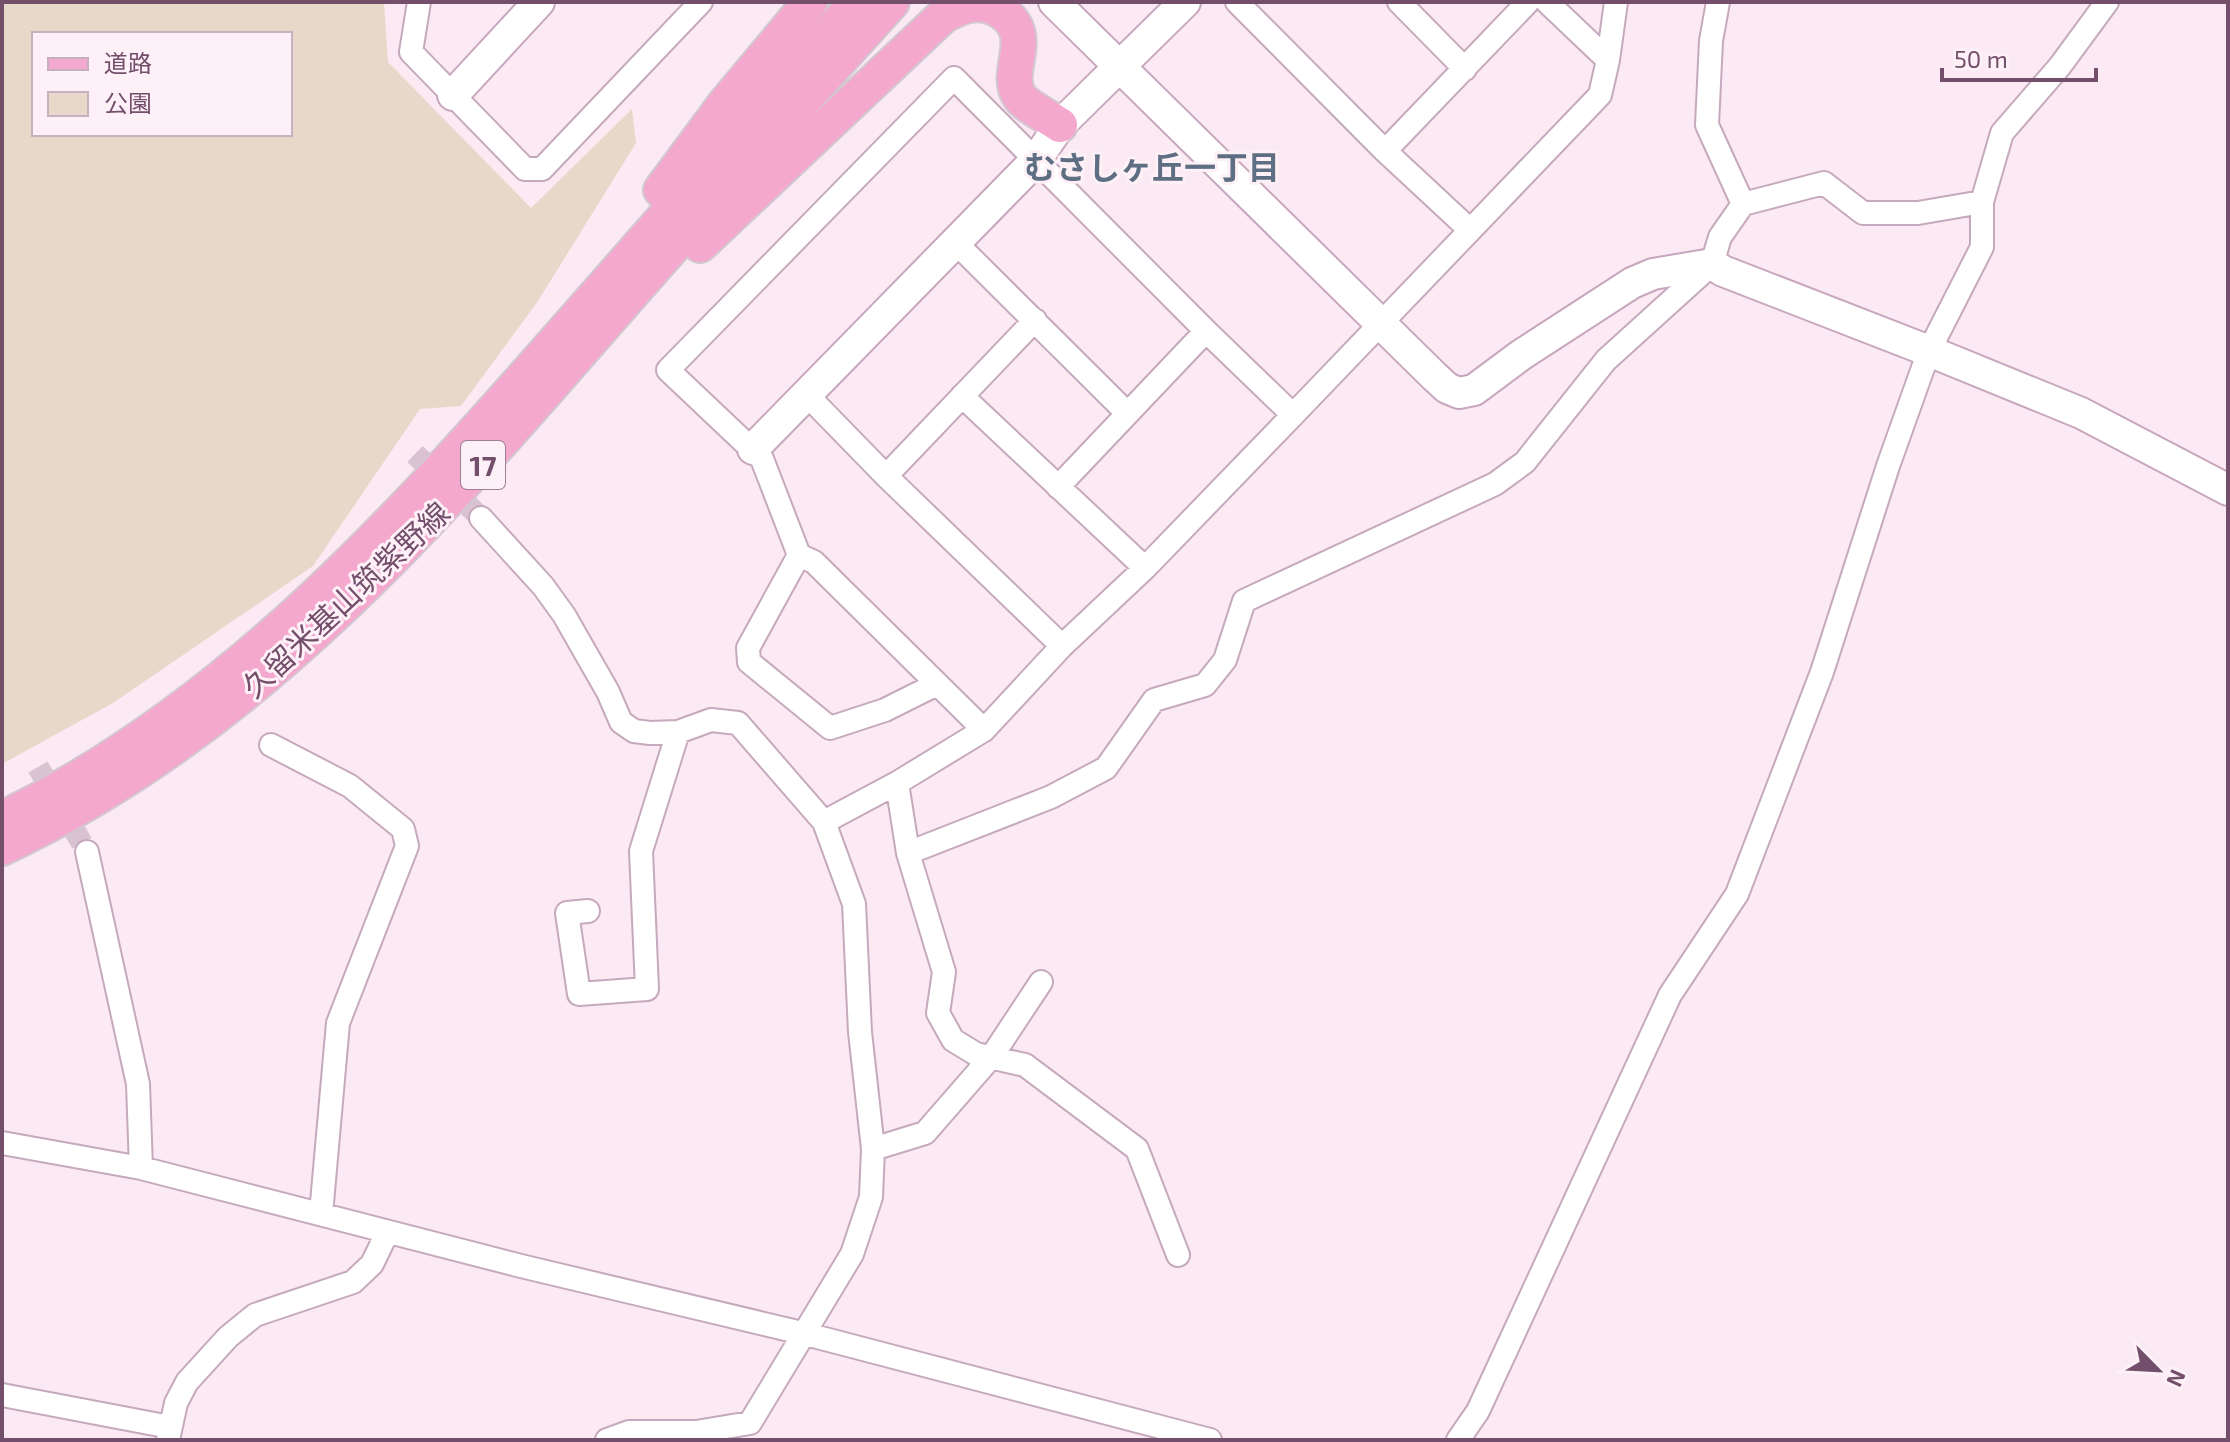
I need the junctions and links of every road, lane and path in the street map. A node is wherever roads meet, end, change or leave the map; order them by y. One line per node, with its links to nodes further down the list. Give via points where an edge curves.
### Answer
1 (419, 2): 19 (street, via 411,52)
2 (539, 2): 19 (street)
3 (701, 2): 19 (street, via 542,169 525,169)
4 (810, 2): 28 (main road, via 724,105 623,241)
5 (857, 2): 28 (main road, 久留米基山筑紫野線 / 17, via 752,115)
6 (892, 2): 28 (main road, 久留米基山筑紫野線 / 17)
7 (1054, 2): 17 (street)
8 (1185, 2): 17 (street)
9 (1237, 2): 21 (street)
10 (1399, 2): 18 (street)
11 (1528, 2): 18 (street)
12 (1547, 2): 16 (street)
13 (1616, 2): 16 (street)
14 (1718, 2): 24 (street, via 1707,125)
15 (2107, 2): 23 (street, via 2002,133)
16 (1608, 60): 25 (street, via 1600,95)
17 (1118, 66): 20 (street); 30 (street)
18 (1465, 69): 21 (street)
19 (453, 95)
20 (1060, 125): 22 (street); 28 (main road, via 1020,97 1015,84 1018,37 1005,14 984,3 961,5 943,16 680,265)
21 (1385, 151): 25 (street)
22 (1036, 160): 26 (street); 31 (street); 37 (street, via 954,78 888,145 668,370)
23 (1982, 202): 24 (street, via 1918,213 1863,213 1824,183); 32 (street, via 1982,247)
24 (1743, 204): 27 (street, via 1720,237)
25 (1470, 230): 30 (street)
26 (956, 243): 29 (street); 33 (street)
27 (1712, 264): 30 (street, via 1632,283 1474,390 1459,393 1447,388); 32 (street); 54 (street, via 1606,360 1525,462 1495,484 1244,601 1225,660 1205,685 1154,700 1106,768 1051,797)
28 (597, 314): 50 (main road, 久留米基山筑紫野線 / 17, via 274,635 153,729); 52 (main road, 久留米基山筑紫野線 / 17, via 473,477 282,663 139,772)
29 (1035, 320): 34 (street); 35 (street)
30 (1381, 323): 36 (street)
31 (1206, 331): 35 (street); 36 (street)
32 (1929, 351): 40 (street, via 2081,413); 69 (street, via 1822,672 1737,894 1670,995 1478,1411)
33 (807, 395): 37 (street); 38 (street)
34 (962, 396): 38 (street); 39 (street)
35 (1127, 413): 39 (street)
36 (1293, 415): 43 (street)
37 (753, 449): 42 (street, via 762,459)
38 (886, 476): 44 (street)
39 (1058, 487): 43 (street)
40 (2228, 490)
41 (481, 518): 47 (street, via 564,615 621,722 634,731)
42 (799, 555): 45 (street, via 814,562); 45 (street, via 748,648 749,662 830,728 885,710)
43 (1145, 568): 44 (street)
44 (1062, 646): 46 (street)
45 (937, 684): 46 (street)
46 (984, 730): 49 (street)
47 (678, 732): 51 (street, via 711,720 738,723); 55 (street, via 641,851 647,989 579,994 567,913)
48 (271, 745): 61 (street, via 350,786 403,829 407,846 338,1023)
49 (897, 783): 51 (street); 54 (street)
50 (2, 819)
51 (824, 822): 59 (street, via 854,904)
52 (2, 848)
53 (87, 852): 60 (street, via 138,1084)
54 (908, 853): 57 (street, via 944,972 938,1013 953,1040 976,1054)
55 (588, 911)
56 (1041, 982): 57 (street)
57 (992, 1056): 59 (street, via 925,1133); 63 (street, via 1025,1065 1137,1149)
58 (2, 1143): 60 (street)
59 (873, 1149): 64 (street, via 871,1197 852,1254)
60 (141, 1168): 61 (street)
61 (321, 1214): 62 (street)
62 (387, 1233): 64 (street); 66 (street, via 372,1264 353,1282 255,1315 228,1337 187,1382)
63 (1178, 1255)
64 (806, 1334): 67 (street, via 750,1423 696,1432 629,1432); 68 (street)
65 (2, 1395): 66 (street)
66 (169, 1434)
67 (607, 1440)
68 (1210, 1440)
69 (1458, 1440)

